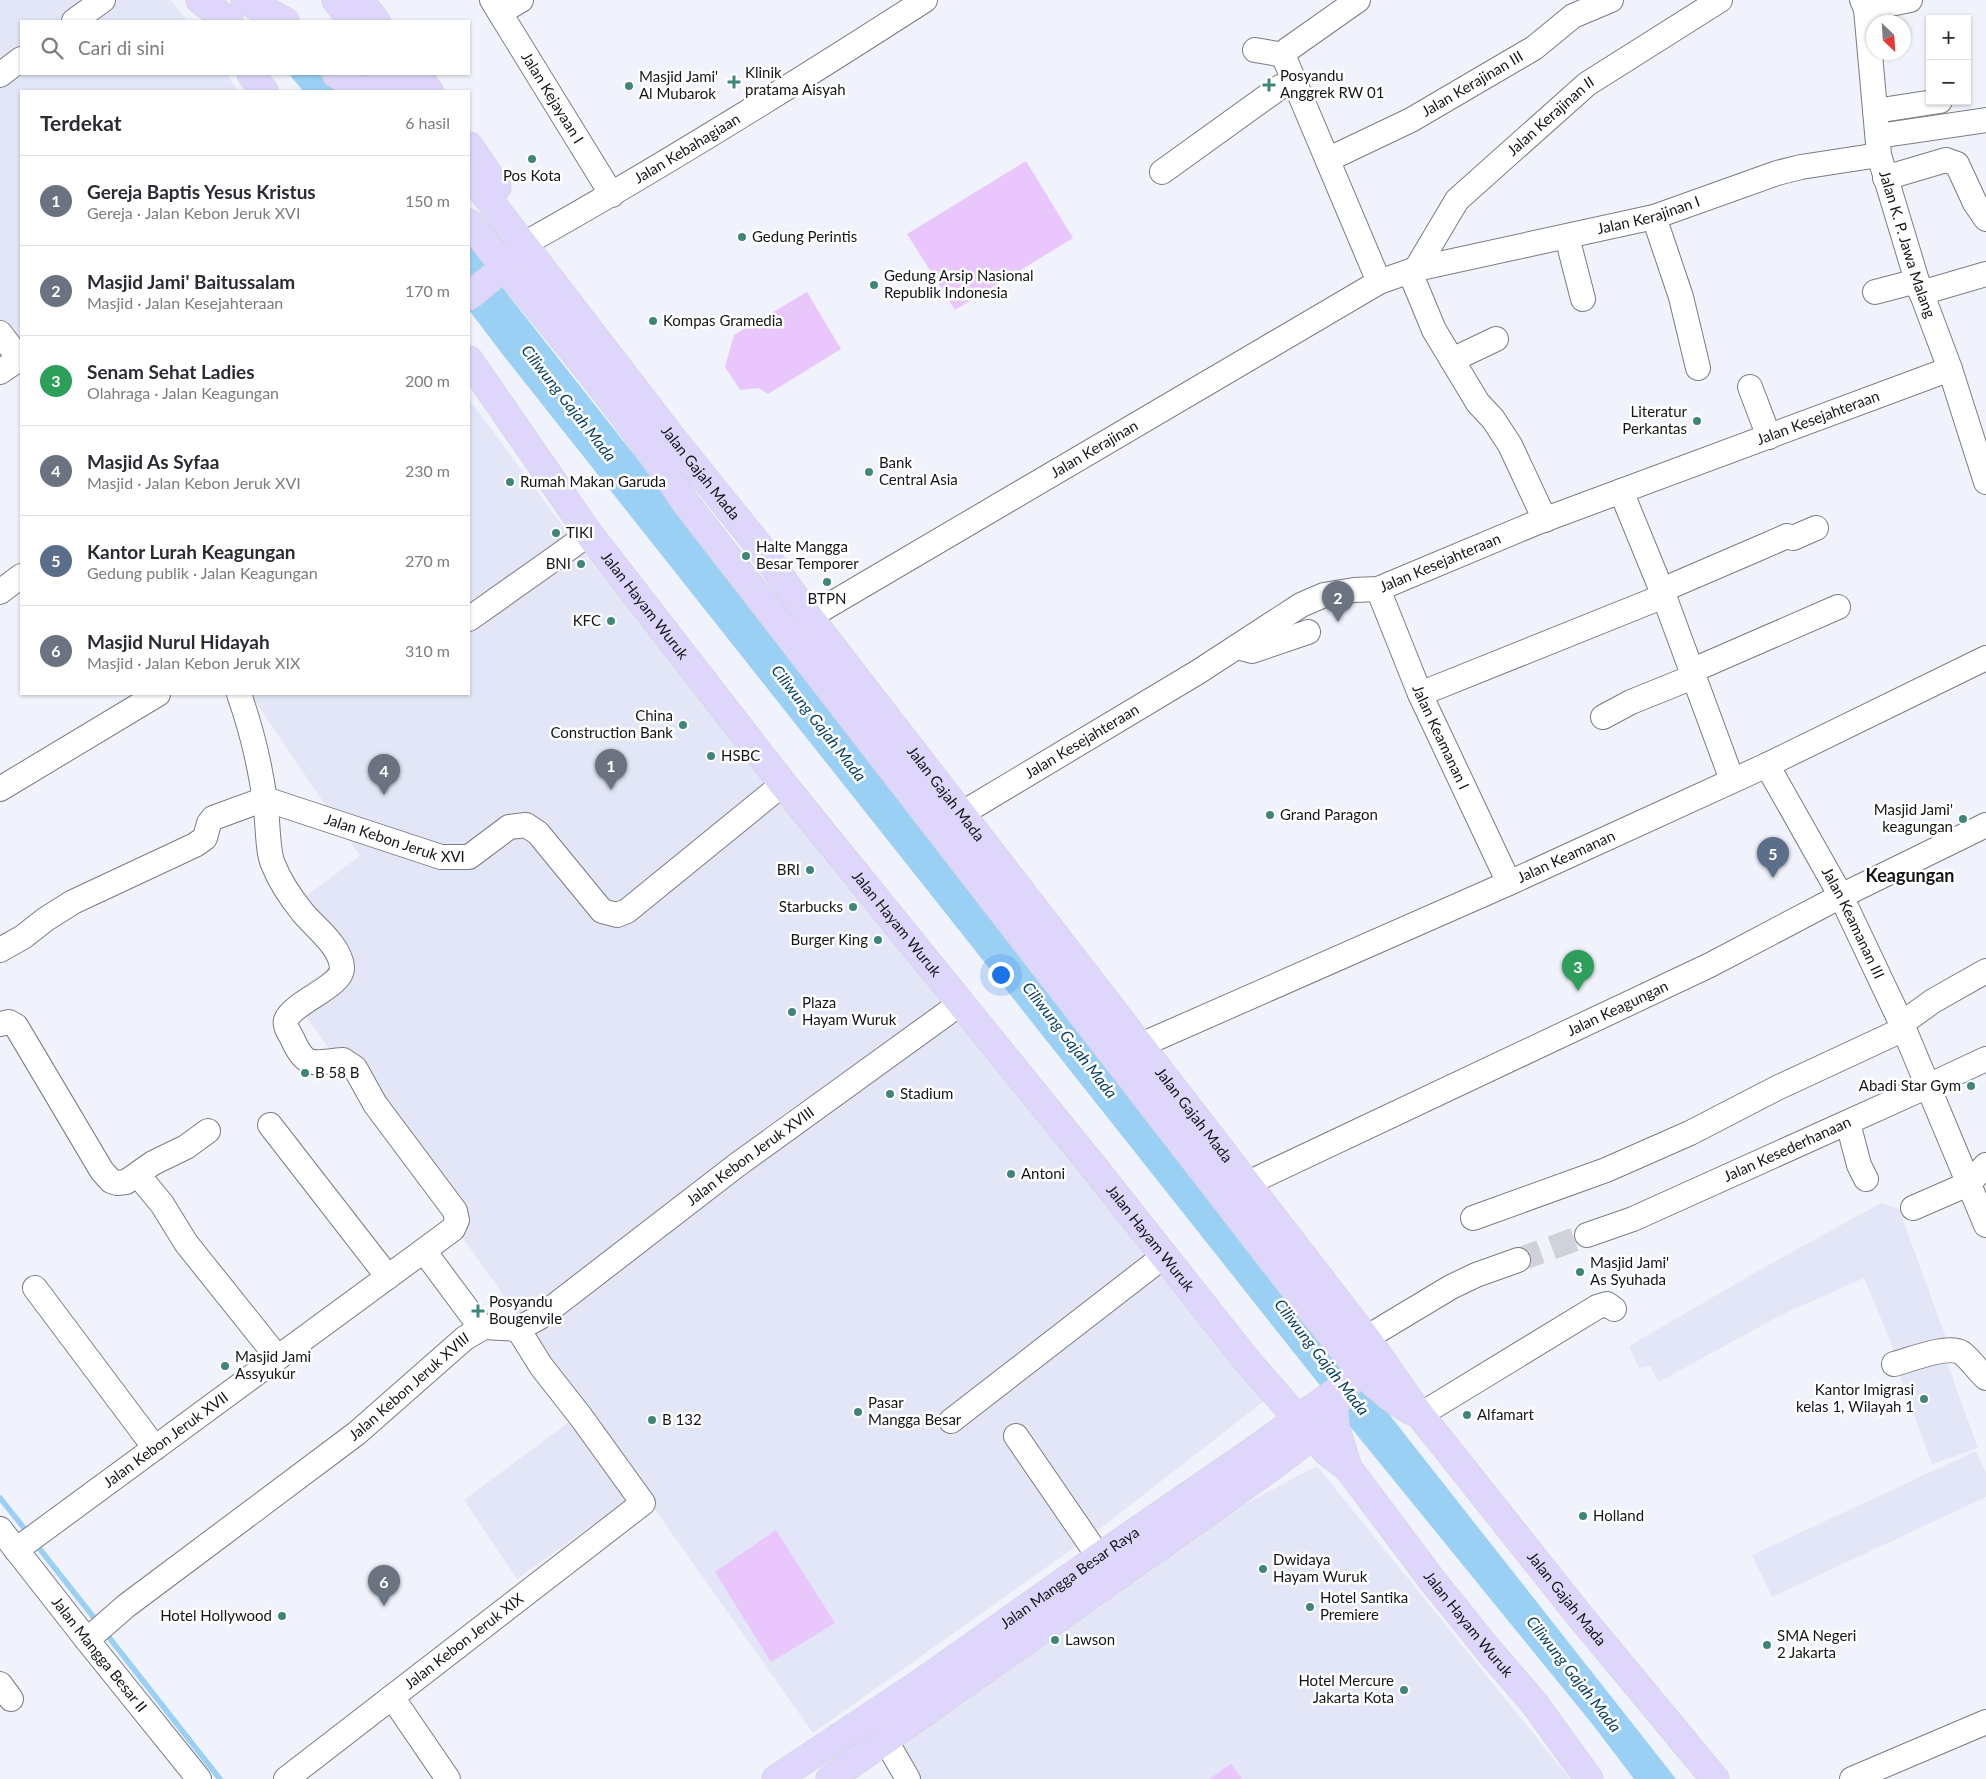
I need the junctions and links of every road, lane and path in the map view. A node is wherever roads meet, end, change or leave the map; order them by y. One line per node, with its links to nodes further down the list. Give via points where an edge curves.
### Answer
1 (103, 0): 15 (street)
2 (192, 0): 16 (main road)
3 (200, 0): 17 (main road)
4 (245, 0): 18 (main road)
5 (336, 0): 19 (main road)
6 (359, 0): 20 (main road)
7 (521, 0): 14 (street)
8 (925, 0): 37 (street, Jalan Kebahagiaan)
9 (1358, 0): 22 (street)
10 (1611, 0): 33 (street, Jalan Kerajinan III, via 1573,16 1534,48 1411,120)
11 (1720, 0): 44 (street, Jalan Kerajinan II, via 1587,84 1457,200)
12 (1910, 0): 13 (street)
13 (1864, 4): 29 (street, Jalan K. P. Jawa Malang)
14 (496, 6): 37 (street, Jalan Kejayaan I)
15 (75, 20)
16 (208, 20)
17 (228, 20)
18 (283, 20)
19 (351, 20)
20 (375, 20)
21 (1255, 50): 22 (street)
22 (1284, 55): 33 (street, via 1285,64)
23 (20, 61): 24 (street)
24 (0, 75)
25 (251, 75): 27 (main road)
26 (1280, 87): 34 (street)
27 (263, 90)
28 (1926, 103): 29 (street)
29 (1875, 111): 31 (street, Jalan K. P. Jawa Malang)
30 (1986, 120): 31 (street, Jalan Kerajinan I)
31 (1879, 146): 36 (street, Jalan K. P. Jawa Malang); 38 (street, Jalan Kerajinan I, via 1777,173)
32 (470, 147): 41 (main road, via 495,182)
33 (1328, 159): 46 (street)
34 (1162, 172)
35 (470, 175): 41 (main road, Jalan Gajah Mada)
36 (1885, 178): 39 (street, via 1946,160 1957,164); 47 (street, Jalan K. P. Jawa Malang)
37 (612, 195): 41 (street, Jalan Kebahagiaan)
38 (1654, 217): 42 (street, Jalan Kerajinan I); 56 (street, via 1681,297)
39 (1986, 219)
40 (470, 225): 43 (main road, Jalan Gajah Mada)
41 (518, 237): 43 (main road); 71 (main road, Jalan Gajah Mada, via 673,440 754,539)
42 (1567, 237): 44 (street, Jalan Kerajinan I); 50 (street)
43 (499, 270): 49 (main road); 81 (main road, Jalan Gajah Mada, via 644,443 685,502)
44 (1413, 271): 46 (street, Jalan Kerajinan); 54 (street, via 1434,330)
45 (1986, 274): 47 (street)
46 (1379, 282): 71 (street, Jalan Kerajinan)
47 (1919, 287): 48 (street); 57 (street, Jalan K. P. Jawa Malang)
48 (1875, 292)
49 (470, 295)
50 (1583, 299)
51 (0, 333): 53 (street)
52 (1496, 339): 54 (street)
53 (20, 360): 58 (street)
54 (1452, 360): 63 (street, via 1478,404 1493,419 1510,446)
55 (470, 361): 65 (main road, Jalan Hayam Wuruk)
56 (1698, 368)
57 (1950, 369): 60 (street, Jalan Kesejahteraan); 61 (street, Jalan K. P. Jawa Malang)
58 (0, 372)
59 (1750, 387): 60 (street)
60 (1769, 436): 62 (street, Jalan Kesejahteraan)
61 (1986, 482)
62 (1621, 491): 63 (street, Jalan Kesejahteraan); 69 (street)
63 (1545, 520): 67 (street, Jalan Kesejahteraan)
64 (1816, 528): 69 (street, via 1793,538 1787,536)
65 (589, 534): 72 (street); 84 (main road, Jalan Hayam Wuruk)
66 (20, 577): 68 (street)
67 (1378, 589): 74 (street, Jalan Kesejahteraan, via 1324,595 1301,605); 77 (street, Jalan Keamanan I)
68 (0, 592)
69 (1663, 593): 76 (street); 77 (street)
70 (1838, 607): 76 (street)
71 (809, 616): 81 (main road, Jalan Gajah Mada)
72 (470, 618)
73 (1308, 632): 74 (street, via 1252,651)
74 (1235, 647): 87 (street, Jalan Kesejahteraan)
75 (1986, 658): 82 (street, Jalan Keamanan)
76 (1692, 674): 80 (street); 83 (street)
77 (1420, 694): 89 (street, Jalan Keamanan I)
78 (156, 695): 85 (street)
79 (239, 695): 86 (street)
80 (1603, 717)
81 (877, 726): 87 (main road, Jalan Gajah Mada); 123 (main road, Jalan Gajah Mada, via 1310,1309)
82 (1767, 765): 83 (street, Jalan Keamanan); 90 (street, Jalan Keamanan III)
83 (1732, 780): 89 (street, Jalan Keamanan)
84 (783, 784): 86 (street, Jalan Kebon Jeruk XVI, via 627,911 617,915 602,911 538,833 526,825 510,827 469,857 441,857); 93 (main road, Jalan Hayam Wuruk)
85 (0, 789)
86 (265, 800): 91 (street, via 213,818 205,838 195,845 73,902); 111 (street, Jalan Kebon Jeruk XVII, via 272,862 288,892 337,952 342,968 336,982 308,1000 286,1024 297,1050 308,1062 318,1064 343,1060 354,1068 375,1104 455,1211 457,1220 453,1229)
87 (961, 814): 96 (main road, Jalan Gajah Mada)
88 (1986, 825): 90 (street, Jalan Keagungan)
89 (1509, 883): 96 (street, Jalan Keamanan)
90 (1841, 896): 95 (street, Jalan Keamanan III); 105 (street, Jalan Keagungan, via 1710,965)
91 (0, 950)
92 (1986, 971): 95 (street, via 1933,1001)
93 (961, 1003): 112 (main road, Jalan Hayam Wuruk); 118 (street, Jalan Kebon Jeruk XVIII, via 737,1165 540,1317)
94 (0, 1024): 103 (street, via 9,1022 16,1026 106,1177 117,1183)
95 (1902, 1027): 98 (street, Jalan Keamanan III); 108 (street, via 1690,1133 1606,1170)
96 (1141, 1045): 105 (main road, Jalan Gajah Mada)
97 (1986, 1059): 98 (street, Jalan Kesederhanaan)
98 (1928, 1086): 99 (street, Jalan Kesederhanaan); 106 (street, Jalan Keamanan III)
99 (1848, 1122): 104 (street); 110 (street, Jalan Kesederhanaan, via 1633,1219)
100 (270, 1125): 114 (street)
101 (208, 1131): 103 (street)
102 (1986, 1165): 106 (street)
103 (138, 1175): 120 (street, via 162,1204 186,1243)
104 (1866, 1179)
105 (1246, 1184): 119 (main road, Jalan Gajah Mada)
106 (1968, 1184): 107 (street); 109 (street, Jalan Keamanan III)
107 (1913, 1208)
108 (1473, 1218)
109 (1986, 1225)
110 (1587, 1235)
111 (424, 1251): 114 (street, Jalan Kebon Jeruk XVII); 117 (street, via 476,1321)
112 (1164, 1256): 125 (street); 126 (main road, Jalan Hayam Wuruk)
113 (1518, 1260): 119 (street, via 1451,1287)
114 (388, 1277): 120 (street, Jalan Kebon Jeruk XVII)
115 (35, 1288): 128 (street)
116 (1614, 1310): 124 (street, via 1607,1304 1597,1307)
117 (484, 1326): 118 (street, Jalan Kebon Jeruk XVIII); 136 (street, Jalan Kebon Jeruk XVIII, via 465,1338 356,1433)
118 (518, 1329): 137 (street, Jalan Kebon Jeruk XIX, via 541,1366 643,1503)
119 (1366, 1338): 124 (main road, Jalan Gajah Mada)
120 (278, 1358): 128 (street, Jalan Kebon Jeruk XVII)
121 (1894, 1364): 122 (street, via 1954,1349)
122 (1986, 1378)
123 (1344, 1390): 124 (main road, Jalan Gajah Mada, via 1384,1393); 126 (main road, Jalan Mangga Besar Raya); 130 (main road, Jalan Hayam Wuruk, via 1336,1429)
124 (1420, 1415): 147 (main road, Jalan Gajah Mada)
125 (951, 1422)
126 (1305, 1428): 129 (main road, Jalan Mangga Besar Raya); 130 (main road, Jalan Hayam Wuruk, via 1326,1451); 131 (main road, Jalan Mangga Besar Raya)
127 (1016, 1436): 134 (street)
128 (155, 1448): 133 (street, Jalan Kebon Jeruk XVII)
129 (1281, 1460): 130 (main road, via 1312,1454 1330,1458); 131 (main road, Jalan Mangga Besar Raya)
130 (1348, 1468): 146 (main road, Jalan Hayam Wuruk)
131 (1246, 1470): 134 (main road, Jalan Mangga Besar Raya); 135 (main road, Jalan Mangga Besar Raya)
132 (0, 1529): 133 (street, Jalan Mangga Besar II)
133 (21, 1546): 136 (street, Jalan Mangga Besar II)
134 (1099, 1557): 135 (main road, Jalan Mangga Besar Raya)
135 (1029, 1621): 139 (main road, Jalan Mangga Besar Raya); 143 (main road, Jalan Mangga Besar Raya, via 919,1684)
136 (89, 1638): 140 (street, Jalan Mangga Besar II)
137 (392, 1697): 141 (street, Jalan Kebon Jeruk XIX); 142 (street)
138 (1986, 1722): 148 (street)
139 (886, 1741): 144 (main road, Jalan Mangga Besar Raya); 145 (street)
140 (199, 1779)
141 (286, 1779)
142 (448, 1779)
143 (776, 1779)
144 (830, 1779)
145 (908, 1779)
146 (1590, 1779)
147 (1715, 1779)
148 (1852, 1779)

